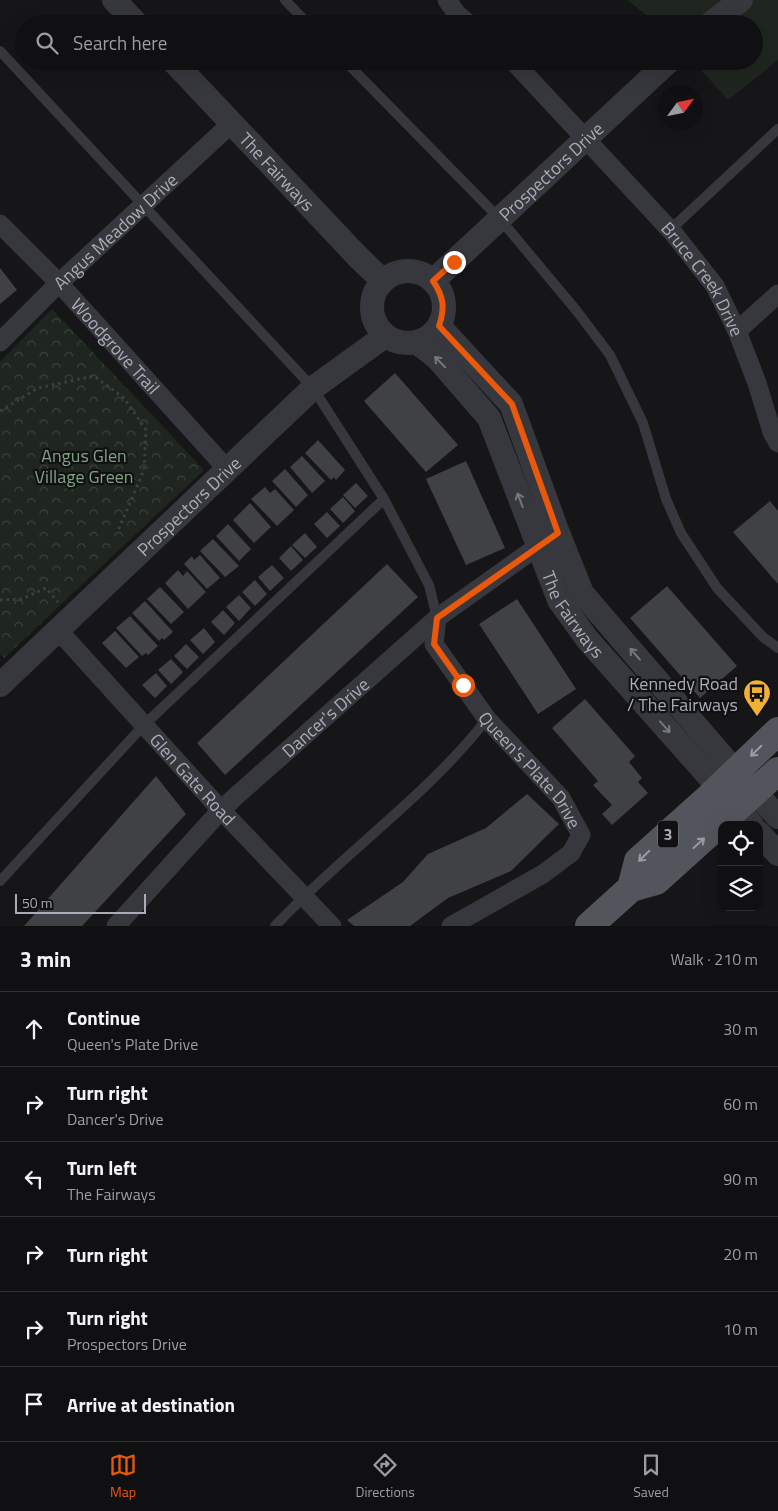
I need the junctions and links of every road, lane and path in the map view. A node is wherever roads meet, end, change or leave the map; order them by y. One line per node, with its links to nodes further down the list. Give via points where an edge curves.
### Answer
1 (114, 0): 5 (street)
2 (285, 0): 6 (lane)
3 (447, 0): 7 (street)
4 (741, 0): 8 (street)
5 (128, 15)
6 (299, 15)
7 (459, 15)
8 (722, 15)
9 (0, 52): 10 (lane)
10 (15, 68)
11 (17, 70): 19 (lane)
12 (181, 70): 16 (street, The Fairways)
13 (354, 70): 20 (lane)
14 (522, 70): 18 (street, Bruce Creek Drive)
15 (659, 70): 18 (street, Prospectors Drive)
16 (232, 123): 19 (street, Angus Meadow Drive); 23 (street, The Fairways)
17 (778, 129): 22 (lane)
18 (587, 138): 20 (street, Prospectors Drive); 22 (street, Bruce Creek Drive)
19 (144, 206): 25 (street, Angus Meadow Drive); 32 (lane)
20 (500, 219): 24 (street, Prospectors Drive); 44 (lane, via 610,354 643,423 666,499 699,562 717,588)
21 (0, 224): 25 (street, Woodgrove Trail)
22 (669, 231): 28 (street, Bruce Creek Drive, via 715,286)
23 (383, 281): 24 (street, via 396,272 406,271 416,272); 29 (street, via 371,306 375,323)
24 (433, 281): 27 (street, via 442,295 444,311)
25 (59, 283): 30 (street, Angus Meadow Drive); 35 (street, Woodgrove Trail)
26 (778, 294): 28 (street)
27 (439, 326): 31 (street); 38 (street, The Fairways, via 512,404)
28 (737, 331): 34 (street, Bruce Creek Drive)
29 (385, 336): 31 (street, via 395,342); 32 (street, Prospectors Drive)
30 (0, 342)
31 (418, 343): 39 (street, The Fairways, one-way to 31, via 489,418 436,358)
32 (313, 388): 35 (street, Prospectors Drive); 36 (lane)
33 (0, 411): 37 (path, via 38,388 94,376 124,398 146,430 144,470)
34 (778, 443)
35 (227, 469): 43 (street, Prospectors Drive)
36 (384, 499): 42 (lane, via 429,585); 47 (lane)
37 (117, 533)
38 (558, 533): 39 (street, Dancer's Drive); 50 (street, The Fairways, one-way to 38, via 582,593)
39 (538, 546): 42 (street, Dancer's Drive); 50 (street, The Fairways, one-way to 50, via 559,600 586,639)
40 (0, 600): 41 (path, via 22,599 46,588)
41 (61, 606)
42 (437, 618): 46 (street, Queen's Plate Drive, via 434,644); 52 (street, Dancer's Drive)
43 (58, 630): 45 (street, Prospectors Drive); 47 (street, Glen Gate Road)
44 (778, 648)
45 (0, 684)
46 (487, 719): 58 (lane, via 463,750); 62 (street, Queen's Plate Drive, via 561,798 581,835 571,853 543,874)
47 (144, 726): 52 (street, Glen Gate Road); 56 (lane)
48 (778, 731): 50 (main road, 3, one-way to 50)
49 (778, 771): 51 (main road, 3)
50 (726, 780): 51 (street); 57 (main road, 3, one-way to 57, via 638,861)
51 (748, 808): 53 (street); 57 (main road, 3, one-way to 51, via 656,881)
52 (221, 810): 58 (street, Glen Gate Road); 59 (street, Dancer's Drive)
53 (778, 818)
54 (763, 837): 55 (street)
55 (778, 854)
56 (0, 881)
57 (631, 888): 63 (main road, 3)
58 (303, 896): 60 (lane); 61 (street, Glen Gate Road)
59 (116, 926)
60 (275, 926)
61 (332, 926)
62 (451, 926)
63 (589, 926)

